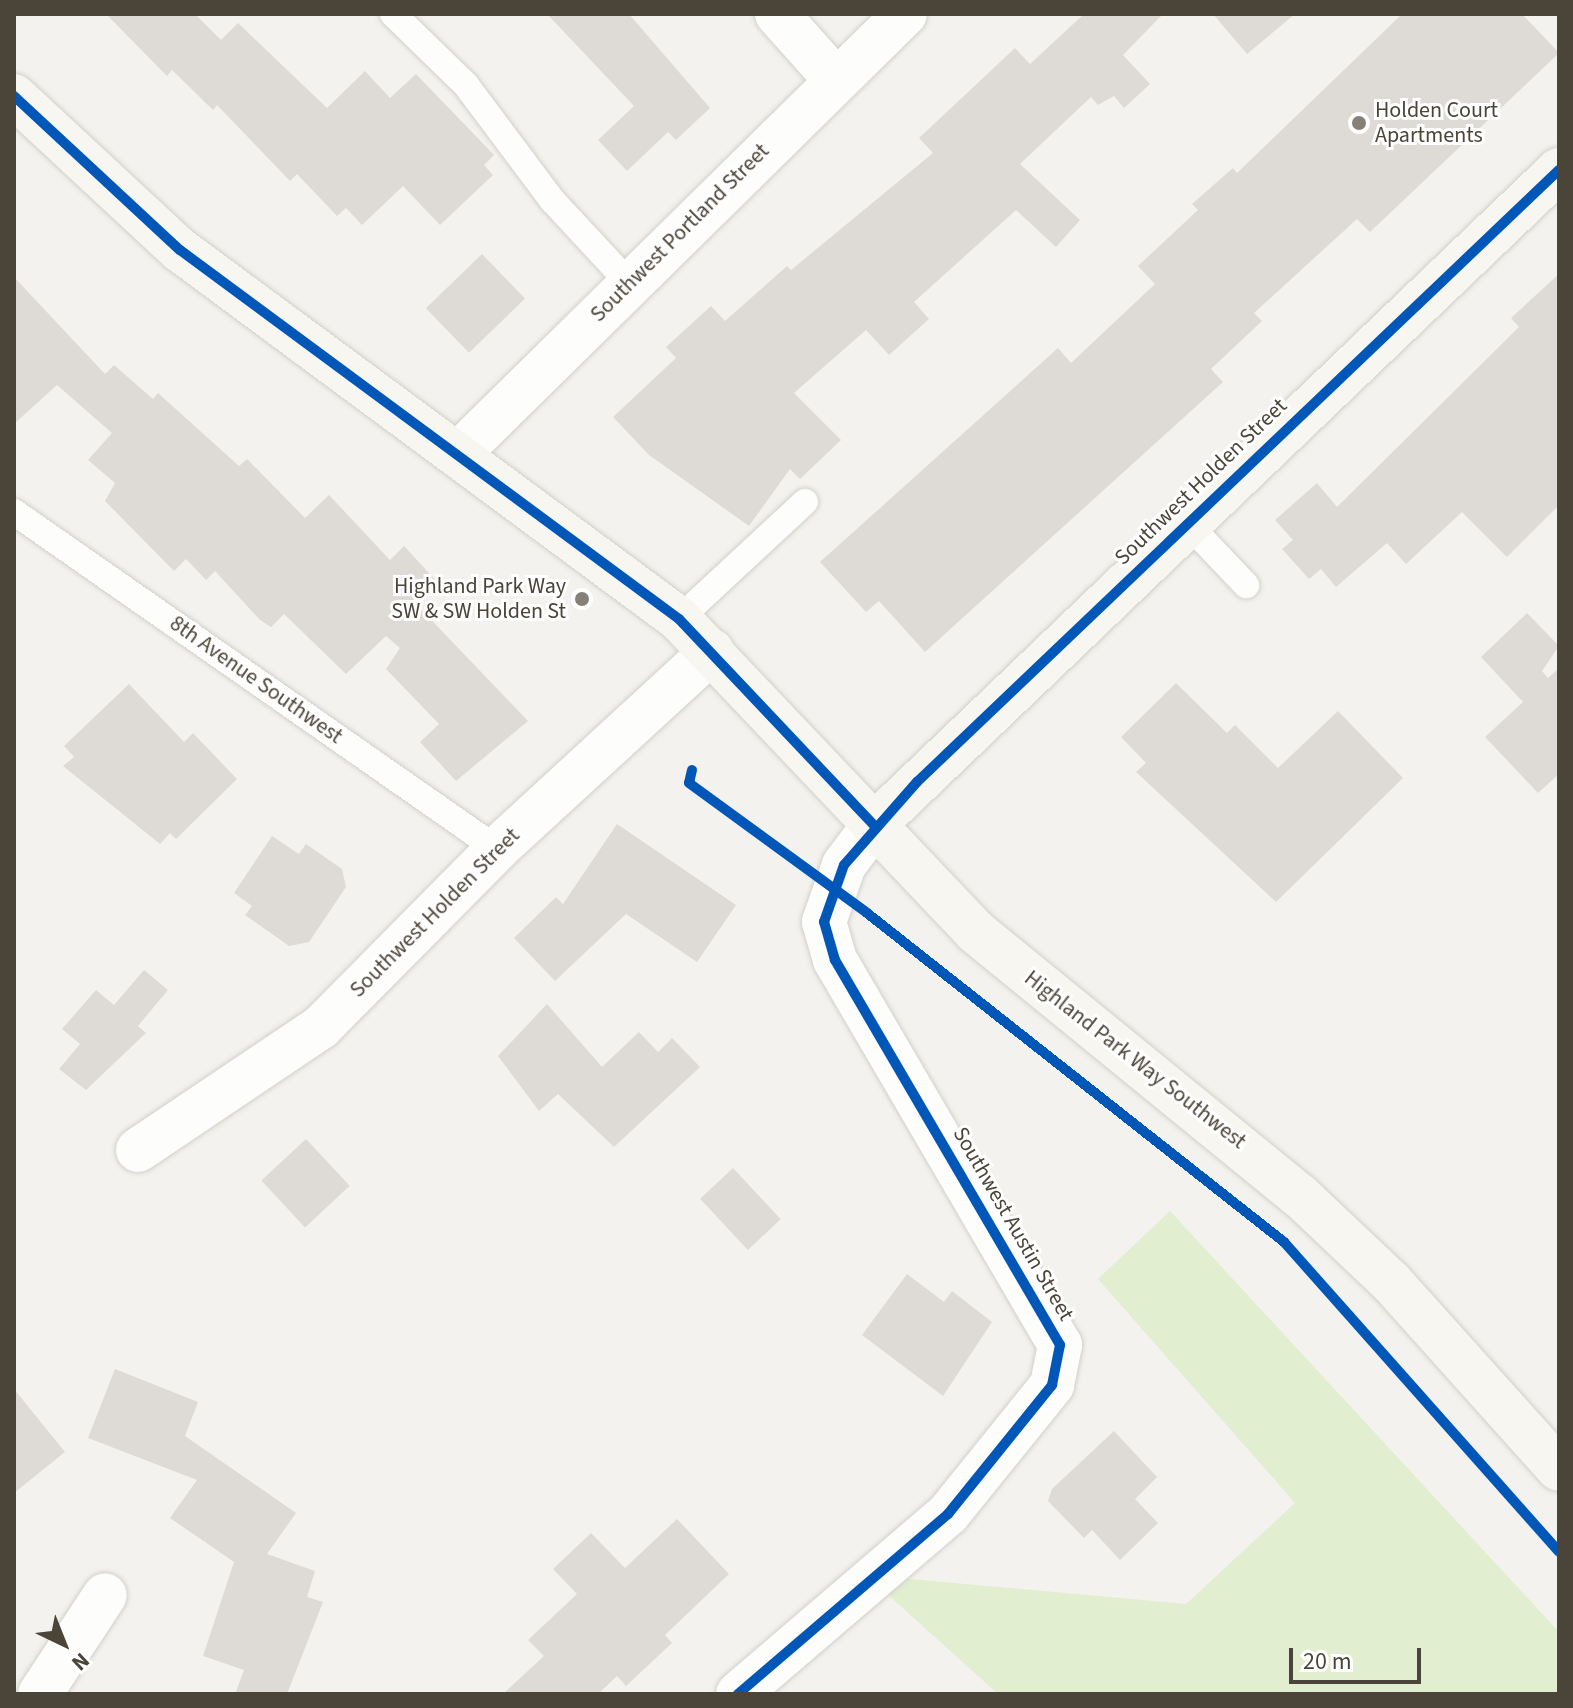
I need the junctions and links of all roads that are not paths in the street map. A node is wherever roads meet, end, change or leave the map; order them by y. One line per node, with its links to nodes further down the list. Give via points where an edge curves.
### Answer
1 (393, 14): 7 (lane, via 466,85 552,200)
2 (777, 14): 4 (street)
3 (905, 14): 4 (street, Southwest Portland Street)
4 (836, 80): 7 (street, Southwest Portland Street)
5 (14, 96): 8 (street, Highland Park Way Southwest, via 180,250)
6 (1559, 170): 11 (street, Southwest Holden Street)
7 (629, 283): 8 (street, Southwest Portland Street)
8 (458, 454): 13 (street, Highland Park Way Southwest)
9 (805, 502): 13 (lane)
10 (14, 512): 16 (lane, 8th Avenue Southwest)
11 (1187, 523): 12 (lane); 15 (street, Southwest Holden Street)
12 (1246, 585)
13 (679, 619): 14 (street, Highland Park Way Southwest)
14 (712, 651): 15 (street, Highland Park Way Southwest); 16 (street, Southwest Holden Street)
15 (874, 825): 18 (street, Highland Park Way Southwest, via 976,932 1300,1196 1391,1282); 21 (street, Southwest Austin Street, via 844,865 824,922 835,960 1060,1345 1052,1385 948,1514)
16 (497, 849): 17 (street, Southwest Holden Street, via 321,1027)
17 (138, 1150)
18 (1559, 1469)
19 (105, 1595): 20 (street)
20 (40, 1694)
21 (738, 1694)

